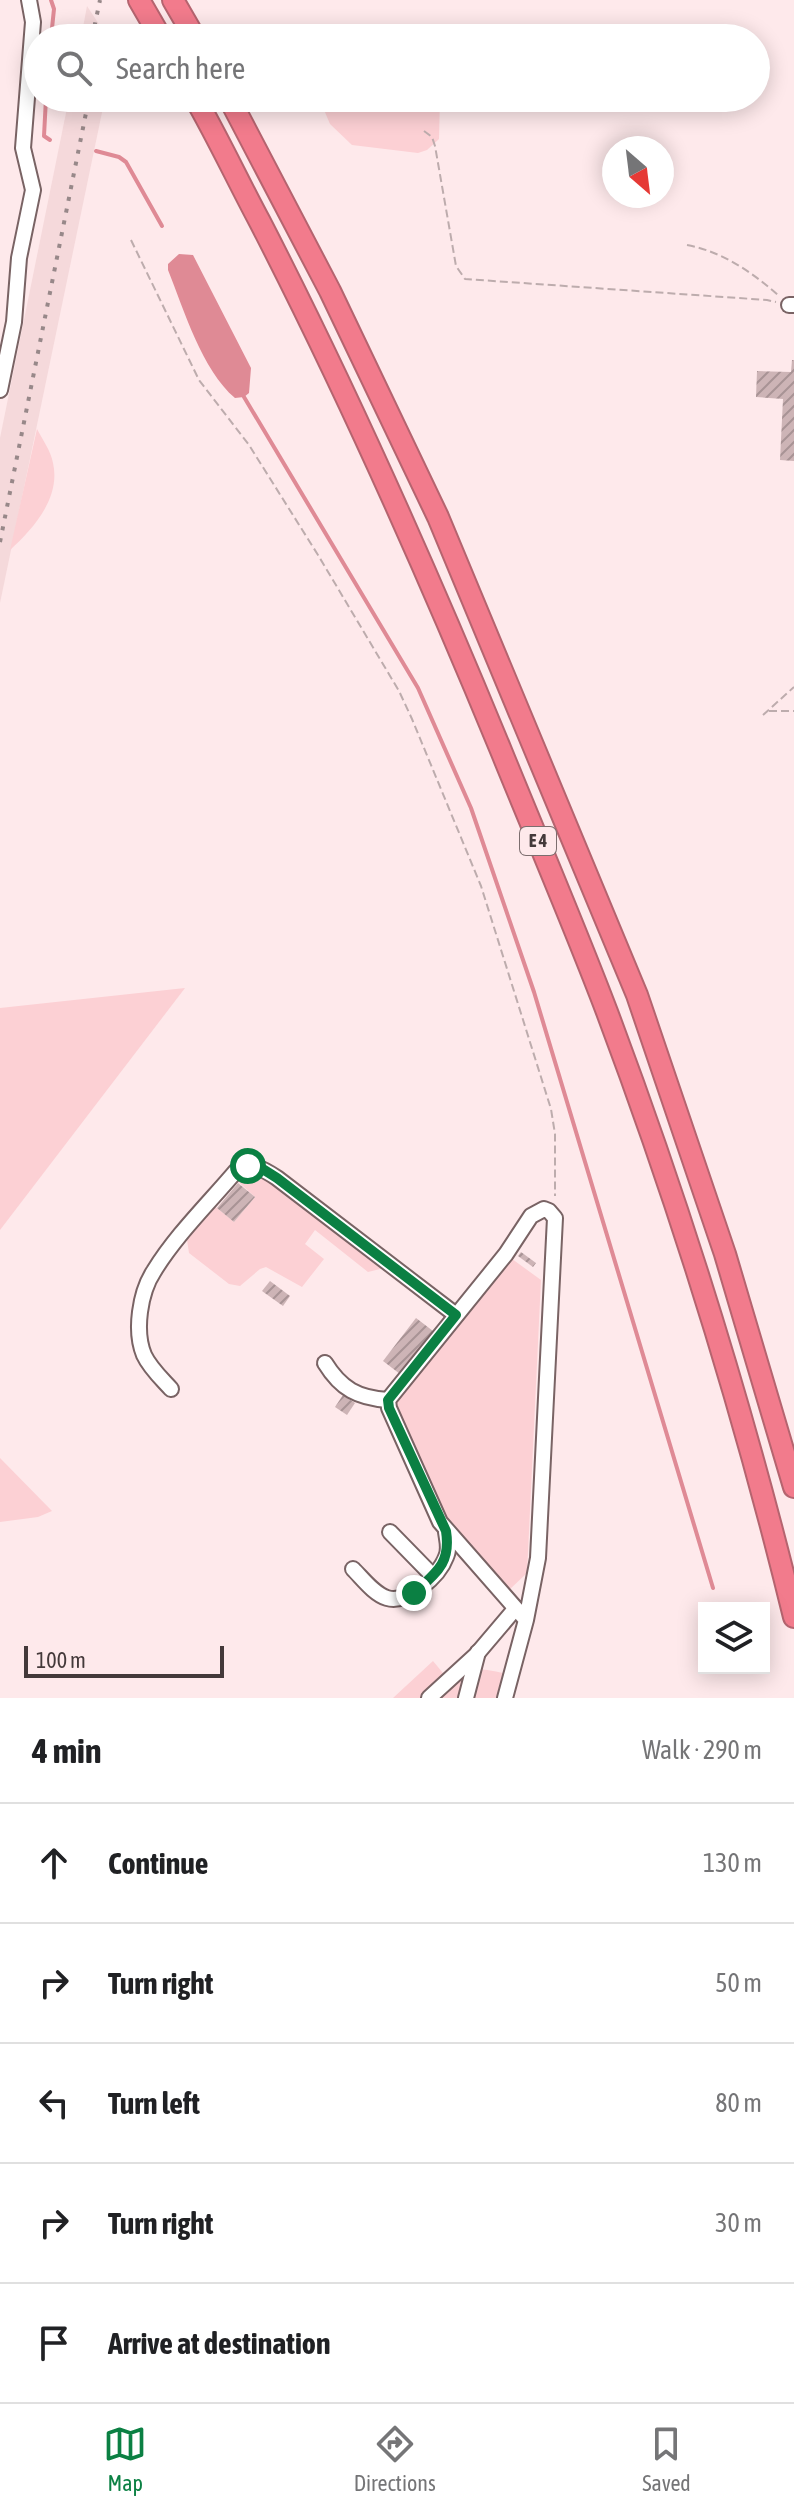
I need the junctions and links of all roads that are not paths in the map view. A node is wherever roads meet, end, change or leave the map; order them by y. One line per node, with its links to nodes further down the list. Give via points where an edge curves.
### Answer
1 (29, 0): 4 (street)
2 (139, 0): 5 (highway)
3 (173, 0): 6 (highway)
4 (33, 24)
5 (153, 24)
6 (187, 24)
7 (26, 112): 10 (street, via 23,148 33,190)
8 (202, 112): 21 (highway, E 4, via 357,419 459,647 602,999 721,1350)
9 (236, 112): 15 (highway, E 4, via 330,291 438,517 637,995 720,1240)
10 (0, 390)
11 (456, 1315): 13 (street, via 277,1178 248,1166 236,1171 174,1245 145,1291 143,1350); 14 (street); 20 (street, via 531,1216 549,1211 555,1218 538,1558)
12 (325, 1363): 14 (street, via 357,1395)
13 (171, 1389)
14 (388, 1400): 16 (street)
15 (794, 1487)
16 (446, 1531): 19 (street, via 447,1556); 20 (street)
17 (390, 1532): 19 (street)
18 (353, 1569): 19 (street, via 377,1593 394,1599 414,1593)
19 (432, 1575)
20 (520, 1614): 22 (street); 25 (street)
21 (794, 1617)
22 (478, 1652): 23 (street); 24 (street)
23 (429, 1698)
24 (466, 1698)
25 (505, 1698)

